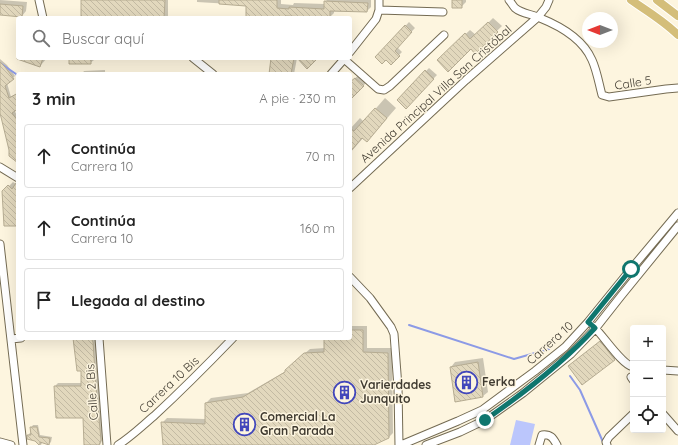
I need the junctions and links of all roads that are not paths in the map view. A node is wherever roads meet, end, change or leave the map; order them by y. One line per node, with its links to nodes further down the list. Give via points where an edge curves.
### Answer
1 (40, 0): 9 (street)
2 (379, 0): 7 (street)
3 (509, 0): 11 (street, Calle 5, via 515,8 525,14)
4 (549, 0): 11 (street, Avenida Principal Villa San Cristóbal)
5 (630, 0): 13 (main road, via 654,15)
6 (657, 0): 10 (main road)
7 (379, 10): 8 (street); 14 (street, via 376,19)
8 (443, 12)
9 (43, 16)
10 (678, 16)
11 (538, 17): 20 (street, Calle 5, via 557,25 584,46 592,60 602,95 609,98); 23 (street, Avenida Principal Villa San Cristóbal)
12 (444, 35): 17 (street, via 384,90 378,89)
13 (678, 36)
14 (352, 49)
15 (196, 60): 18 (street)
16 (343, 60): 19 (street)
17 (347, 60)
18 (211, 72)
19 (333, 72)
20 (678, 88)
21 (0, 167): 22 (street)
22 (16, 177)
23 (352, 186)
24 (678, 213): 28 (street, Carrera 10)
25 (678, 226): 29 (street, Carrera 10)
26 (0, 244): 31 (street)
27 (352, 279): 45 (street, via 370,298 394,334)
28 (588, 322): 29 (street); 45 (street, Carrera 10, via 565,347 482,410)
29 (595, 328): 34 (street); 46 (street, Carrera 10, via 571,354 504,407 485,420)
30 (16, 338): 31 (street)
31 (11, 339): 42 (street)
32 (100, 340): 43 (street, Calle 2 Bis)
33 (231, 340): 44 (street, Carrera 10 Bis, via 161,409)
34 (630, 366)
35 (666, 370): 36 (street)
36 (678, 370)
37 (630, 417): 49 (street, via 609,437)
38 (666, 417): 39 (street)
39 (678, 431)
40 (0, 442): 41 (street)
41 (11, 445)
42 (23, 445)
43 (107, 445)
44 (118, 445)
45 (400, 445)
46 (426, 445)
47 (539, 445): 48 (street, via 542,435 547,434)
48 (557, 445)
49 (606, 445)

